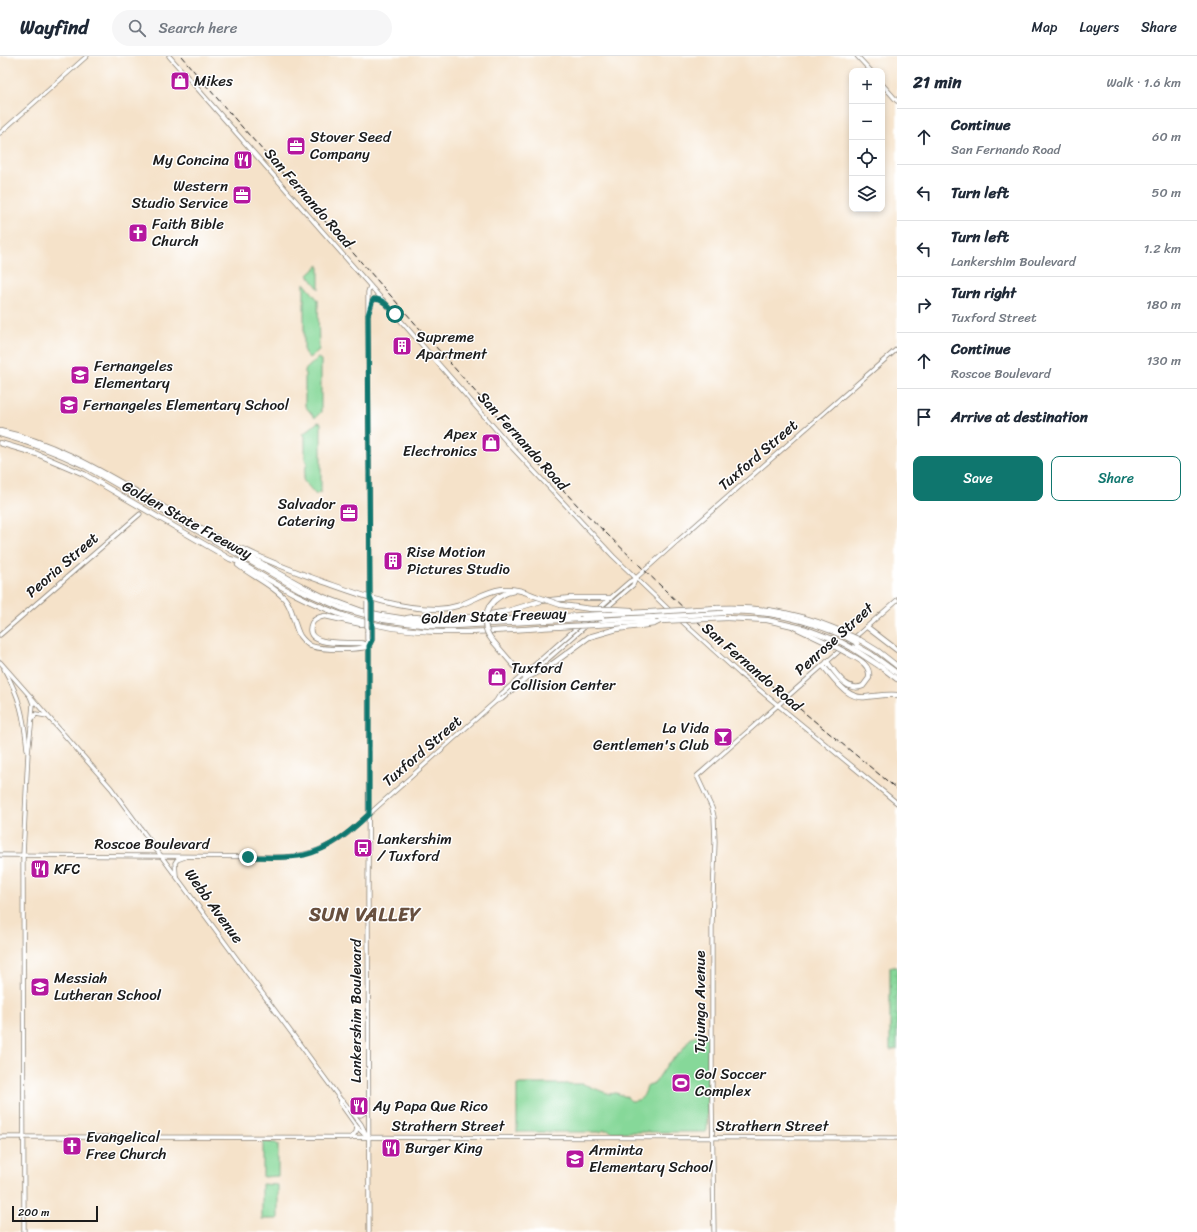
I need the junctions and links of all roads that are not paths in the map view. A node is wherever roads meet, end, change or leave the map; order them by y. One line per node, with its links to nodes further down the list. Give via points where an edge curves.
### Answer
1 (87, 56): 7 (main road)
2 (169, 56): 8 (main road, San Fernando Road)
3 (858, 56): 4 (main road)
4 (868, 68)
5 (885, 87): 6 (main road)
6 (897, 101)
7 (0, 133)
8 (370, 286): 9 (main road, San Fernando Road); 10 (main road, Lankershim Boulevard)
9 (383, 300): 10 (main road, via 373,300); 18 (main road, San Fernando Road, via 506,441)
10 (368, 315): 21 (main road, Lankershim Boulevard)
11 (897, 349): 18 (main road, Tuxford Street)
12 (0, 430): 16 (highway, Golden State Freeway, via 46,445 87,463)
13 (0, 435): 25 (highway, bridge, via 80,466 300,592 346,612 404,625 438,628)
14 (0, 443): 17 (highway, Golden State Freeway, via 37,454 84,474)
15 (140, 514): 31 (main road, Peoria Street)
16 (231, 546): 21 (highway); 26 (highway, Golden State Freeway, via 324,597 362,611)
17 (230, 559): 28 (highway, Golden State Freeway, via 318,606); 34 (highway, via 283,597 292,612 299,634 307,644 318,648)
18 (636, 578): 20 (main road, Tuxford Street); 38 (main road, Tuxford Street, via 633,585); 48 (main road, San Fernando Road, via 706,644)
19 (535, 596): 21 (highway, via 519,590 497,590 459,605 438,609); 24 (highway, bridge, via 579,608); 42 (highway, bridge, via 520,592 505,593 496,598 486,616 487,633)
20 (610, 598): 26 (highway, via 547,600 473,617); 36 (main road, Tuxford Street)
21 (368, 600): 34 (main road, Lankershim Boulevard, bridge); 34 (main road, Lankershim Boulevard, bridge, via 372,603 372,640)
22 (897, 600): 30 (main road, Penrose Street)
23 (720, 611): 25 (highway, Golden State Freeway, bridge); 25 (highway, bridge); 32 (highway, via 780,618); 32 (highway, Golden State Freeway, via 746,608 775,611 812,620)
24 (643, 612): 25 (highway, Golden State Freeway); 26 (highway, Golden State Freeway, bridge, via 440,622)
25 (653, 614)
26 (400, 619)
27 (660, 621): 28 (highway, Golden State Freeway, bridge, via 451,632 404,630); 29 (highway, Golden State Freeway, bridge, via 755,618); 43 (highway, via 589,637 547,668)
28 (369, 623): 34 (highway, via 361,624 321,616 314,621 311,629 314,637 322,642 362,643)
29 (787, 624): 32 (highway, Golden State Freeway); 39 (highway, bridge, via 861,660 868,669 869,680 863,686 854,688)
30 (867, 627): 35 (highway); 39 (main road, Penrose Street)
31 (0, 635)
32 (845, 638): 33 (highway, Golden State Freeway, bridge); 33 (highway, Golden State Freeway, bridge)
33 (856, 644): 40 (highway, Golden State Freeway, via 878,651); 41 (highway); 44 (highway, Golden State Freeway)
34 (369, 646): 54 (main road, Lankershim Boulevard)
35 (897, 650)
36 (549, 652): 38 (main road); 42 (main road, Tuxford Street)
37 (0, 663): 46 (main road, Webb Avenue); 51 (main road, via 20,705)
38 (544, 663): 43 (main road, Tuxford Street)
39 (825, 664): 45 (highway, via 841,687 850,694 862,698); 48 (main road, Penrose Street)
40 (897, 666)
41 (897, 672)
42 (522, 675): 43 (highway); 47 (main road, Tuxford Street)
43 (528, 677): 47 (main road, Tuxford Street)
44 (897, 679)
45 (897, 695)
46 (30, 696): 49 (main road, Webb Avenue); 50 (main road, via 33,704)
47 (496, 701): 54 (main road, Tuxford Street)
48 (778, 705): 52 (main road, Penrose Street); 53 (main road, San Fernando Road)
49 (47, 716): 50 (main road, via 36,714); 58 (main road, Webb Avenue, via 111,788)
50 (32, 719): 51 (main road)
51 (28, 753): 56 (main road)
52 (697, 776): 69 (main road, Tujunga Avenue, via 714,817)
53 (897, 803)
54 (369, 814): 57 (main road, Tuxford Street, via 335,842); 62 (main road, Lankershim Boulevard)
55 (0, 855): 56 (main road, Roscoe Boulevard)
56 (23, 855): 58 (main road, Roscoe Boulevard); 66 (main road)
57 (303, 855): 59 (main road, Roscoe Boulevard)
58 (162, 856): 59 (main road, Roscoe Boulevard); 60 (main road, Webb Avenue)
59 (188, 856): 60 (main road, via 176,861)
60 (176, 876): 61 (main road, Webb Avenue)
61 (340, 1100): 63 (main road, Webb Avenue); 64 (main road, Webb Avenue)
62 (368, 1110): 63 (main road, via 361,1115); 68 (main road, Lankershim Boulevard)
63 (353, 1114): 68 (main road, Webb Avenue)
64 (357, 1127): 67 (main road); 68 (main road, Webb Avenue)
65 (0, 1138): 66 (main road, Strathern Street)
66 (23, 1138): 67 (main road, Strathern Street); 71 (main road)
67 (351, 1138): 68 (main road, Strathern Street)
68 (368, 1138): 69 (main road, Strathern Street); 72 (main road, Lankershim Boulevard)
69 (713, 1138): 70 (main road, Strathern Street); 73 (main road, Tujunga Avenue)
70 (897, 1138)
71 (24, 1232)
72 (369, 1232)
73 (714, 1232)

